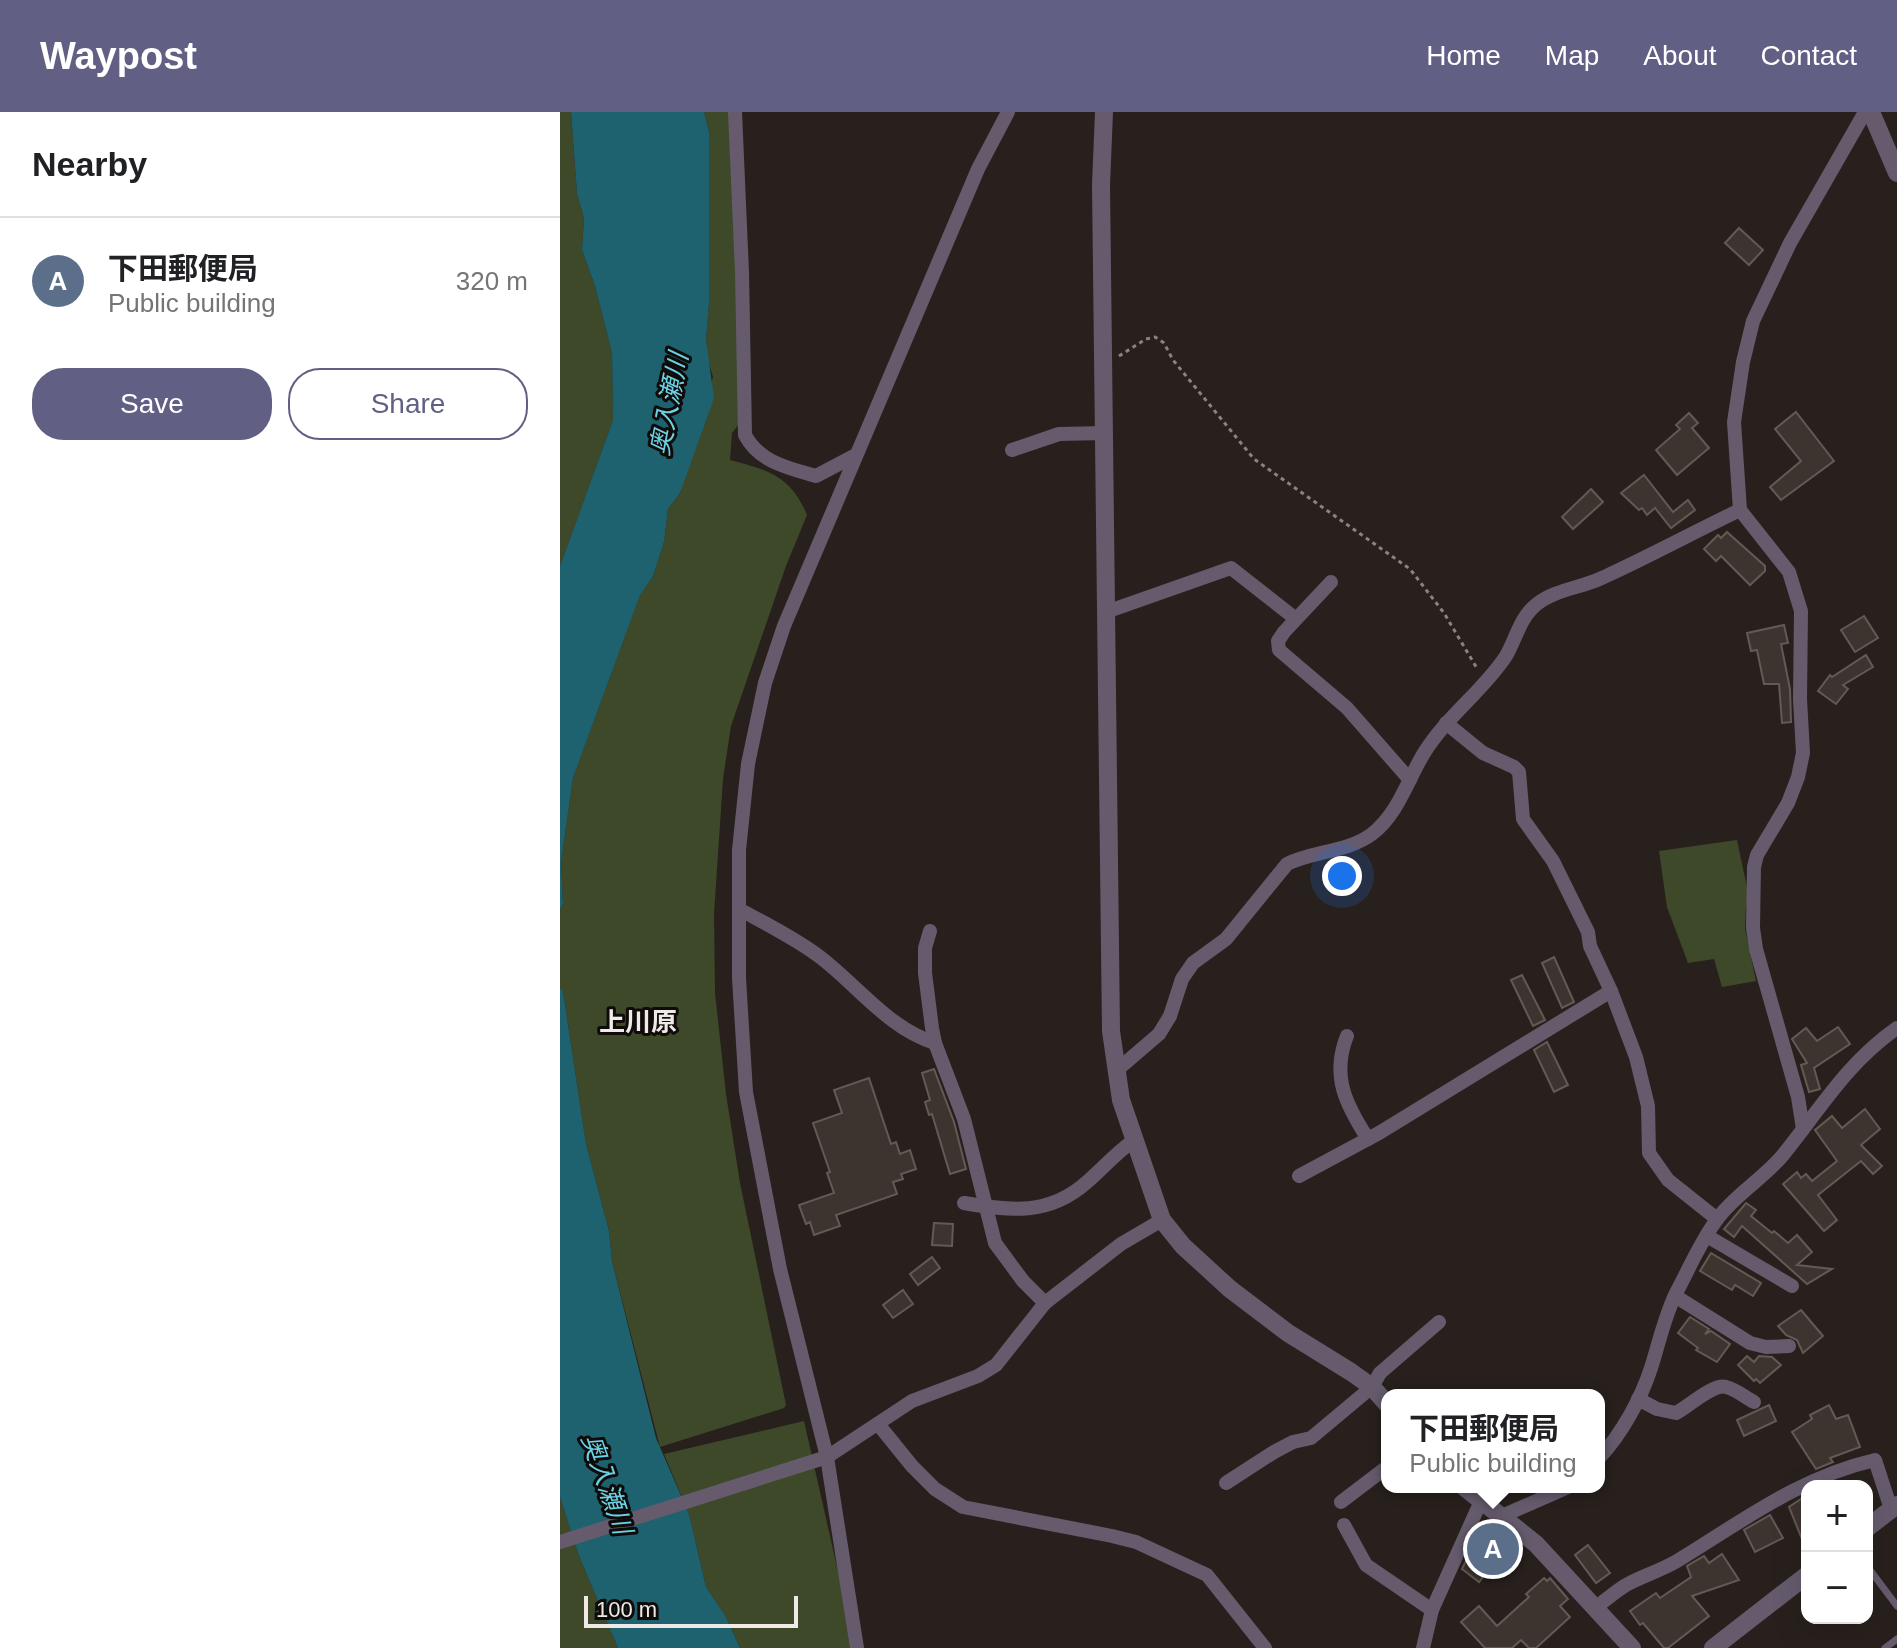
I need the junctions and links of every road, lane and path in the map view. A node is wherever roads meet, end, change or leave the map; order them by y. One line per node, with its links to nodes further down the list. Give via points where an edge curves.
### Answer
1 (735, 112): 9 (street, via 745,435 763,457 816,476)
2 (1008, 112): 9 (street, via 978,169)
3 (1104, 112): 6 (street)
4 (1868, 112): 5 (street); 10 (street, via 1790,243 1753,321 1734,422)
5 (1897, 173)
6 (1103, 366): 7 (street); 14 (path, via 1146,339 1164,343 1254,459 1410,569)
7 (1104, 433): 8 (street, via 1059,434); 12 (street)
8 (1012, 450)
9 (854, 456): 17 (street, via 765,683 748,764)
10 (1740, 510): 14 (street, via 1535,606); 24 (street, via 1789,572 1801,611 1803,753 1788,803 1757,855 1753,928)
11 (1331, 582): 13 (street)
12 (1106, 612): 13 (street, via 1231,568); 23 (street, via 1111,1031)
13 (1296, 619): 16 (street, via 1278,641 1279,650 1347,708)
14 (1485, 680): 15 (street)
15 (1446, 723): 16 (street); 19 (street, via 1483,753 1519,772 1523,819 1553,861)
16 (1410, 780): 23 (street, via 1385,823 1369,837 1287,864 1226,939 1193,963 1159,1034)
17 (739, 909): 22 (street, via 819,956 899,1026); 44 (street, via 746,1092)
18 (930, 931): 22 (street, via 925,973)
19 (1611, 991): 25 (street); 30 (street, via 1645,1088 1649,1153 1668,1180)
20 (1897, 1028): 24 (street, via 1843,1074)
21 (1347, 1036): 25 (street, via 1339,1057 1340,1081)
22 (935, 1043): 29 (street, via 964,1119)
23 (1116, 1071): 26 (street)
24 (1803, 1129): 30 (street, via 1780,1159)
25 (1368, 1139): 27 (street)
26 (1133, 1141): 29 (street, via 1086,1183 1052,1203 1015,1211); 31 (street)
27 (1299, 1176)
28 (964, 1203): 29 (street)
29 (986, 1207): 35 (street, via 1001,1254)
30 (1717, 1219): 32 (street)
31 (1162, 1220): 35 (street, via 1121,1244); 38 (street, via 1183,1246 1262,1315)
32 (1707, 1236): 33 (street); 34 (street)
33 (1792, 1286)
34 (1675, 1296): 37 (street, via 1750,1343); 40 (street)
35 (1045, 1303): 42 (street, via 996,1365 912,1401)
36 (1439, 1322): 38 (street, via 1380,1373)
37 (1789, 1346)
38 (1372, 1387): 39 (street); 46 (street, via 1311,1438 1274,1452)
39 (1381, 1397)
40 (1638, 1399): 41 (street, via 1676,1413 1724,1385); 43 (street)
41 (1754, 1402)
42 (878, 1424): 44 (street); 63 (street, via 927,1482 963,1507 1136,1542 1207,1575)
43 (1605, 1452)
44 (823, 1458): 55 (street); 62 (street)
45 (1381, 1472): 50 (street)
46 (1226, 1483)
47 (1471, 1493): 49 (street)
48 (1554, 1493): 52 (street)
49 (1481, 1501): 52 (street); 60 (street)
50 (1341, 1502)
51 (1894, 1507): 53 (street); 59 (street, via 1875,1460 1855,1464 1764,1506)
52 (1502, 1516): 59 (street)
53 (1873, 1523)
54 (1344, 1525): 60 (street, via 1366,1565)
55 (560, 1542)
56 (1873, 1574): 58 (lane)
57 (1801, 1580): 66 (street)
58 (1897, 1606)
59 (1596, 1607): 65 (street)
60 (1432, 1610): 64 (street)
61 (1897, 1639): 67 (lane)
62 (857, 1648)
63 (1265, 1648)
64 (1423, 1648)
65 (1632, 1648)
66 (1713, 1648)
67 (1885, 1648)

